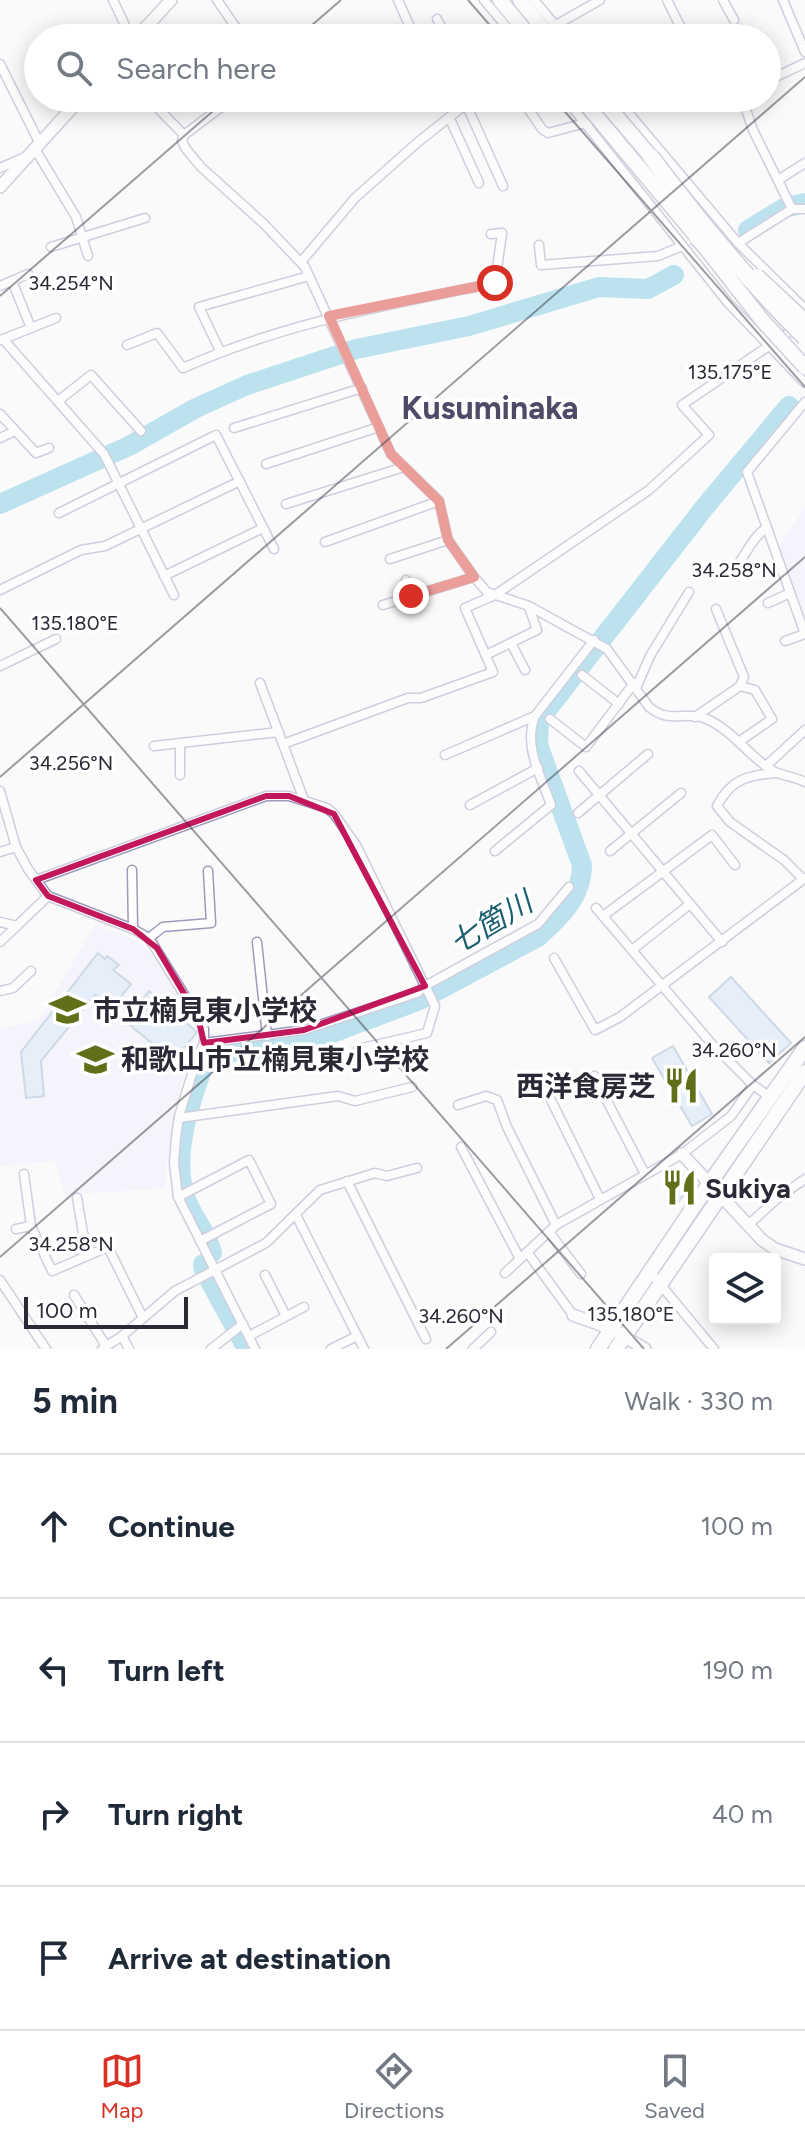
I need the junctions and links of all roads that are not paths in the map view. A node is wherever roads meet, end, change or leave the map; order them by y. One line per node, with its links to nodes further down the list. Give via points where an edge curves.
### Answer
1 (113, 0): 15 (street)
2 (171, 0): 16 (street)
3 (217, 0): 17 (street)
4 (398, 0): 18 (street)
5 (484, 0): 20 (street)
6 (500, 0): 21 (main road)
7 (520, 0): 22 (main road)
8 (534, 0): 23 (street)
9 (600, 0): 24 (street)
10 (667, 0): 25 (street)
11 (723, 0): 14 (street)
12 (783, 0): 26 (street)
13 (437, 19): 19 (street)
14 (734, 20)
15 (126, 24)
16 (148, 24)
17 (233, 24)
18 (409, 24)
19 (440, 24)
20 (504, 24)
21 (520, 24)
22 (545, 24)
23 (548, 24)
24 (565, 24)
25 (679, 24)
26 (805, 52)
27 (805, 63): 29 (street)
28 (0, 64): 45 (street)
29 (781, 74)
30 (68, 112): 45 (street)
31 (162, 112): 44 (street)
32 (214, 112): 44 (street)
33 (456, 112): 42 (street)
34 (470, 112): 51 (street)
35 (530, 112): 43 (street, via 548,133)
36 (577, 112): 43 (street)
37 (592, 112): 58 (main road, bridge)
38 (613, 112): 46 (main road, bridge)
39 (617, 112): 43 (street)
40 (629, 112): 59 (street)
41 (746, 112): 49 (street)
42 (450, 119): 50 (street); 63 (street, via 355,198)
43 (586, 123): 58 (street)
44 (184, 135): 63 (street, via 186,149 201,167)
45 (35, 149): 48 (street); 52 (street); 57 (street, via 76,217)
46 (651, 157): 71 (main road, bridge, via 760,281); 73 (highway, bridge, via 700,223)
47 (805, 163): 49 (street)
48 (1, 166)
49 (778, 180): 53 (street)
50 (479, 183)
51 (503, 186)
52 (0, 187)
53 (791, 206): 54 (street); 59 (street)
54 (805, 209)
55 (145, 218): 57 (street)
56 (491, 234): 69 (street, via 502,233 495,283)
57 (82, 237): 61 (street); 62 (street)
58 (690, 242): 60 (street, via 658,256 541,265); 76 (street); 77 (highway, bridge); 79 (main road, bridge)
59 (738, 243): 68 (street)
60 (539, 245)
61 (51, 247)
62 (88, 256)
63 (301, 262): 65 (street)
64 (28, 274): 66 (street)
65 (309, 276): 69 (street); 78 (street, via 199,307)
66 (12, 281): 67 (street); 72 (street)
67 (0, 286)
68 (805, 309)
69 (329, 316): 78 (street); 81 (street)
70 (56, 318): 72 (street)
71 (805, 321): 76 (street)
72 (31, 328): 74 (street)
73 (805, 337)
74 (1, 340): 82 (street)
75 (127, 345): 78 (street, via 157,333 183,368)
76 (767, 347): 80 (street); 113 (street, via 682,405 709,435 664,478)
77 (805, 350)
78 (220, 351)
79 (805, 367)
80 (805, 383)
81 (362, 388): 85 (street); 86 (street)
82 (58, 401): 88 (street, via 91,375); 94 (street, via 106,458)
83 (805, 402): 99 (street, via 747,472)
84 (0, 414): 87 (street)
85 (379, 427): 91 (street); 92 (street, via 391,454)
86 (234, 428)
87 (15, 431): 89 (street); 90 (street, via 36,453)
88 (141, 431)
89 (0, 438)
90 (49, 448)
91 (266, 464)
92 (404, 467): 95 (street); 96 (street)
93 (240, 481): 94 (street, via 216,435); 98 (street); 100 (street)
94 (119, 483): 97 (street); 100 (street)
95 (439, 501): 101 (street); 102 (street)
96 (286, 504)
97 (59, 513)
98 (263, 528): 103 (street); 106 (street)
99 (767, 528): 105 (street); 111 (street)
100 (141, 529): 106 (street); 109 (street, via 105,546 81,550)
101 (448, 540): 104 (street); 107 (street)
102 (325, 542)
103 (274, 549)
104 (390, 559)
105 (737, 566)
106 (164, 576): 112 (street)
107 (474, 577): 113 (street); 114 (street)
108 (406, 580): 114 (street)
109 (0, 590)
110 (689, 592): 129 (street)
111 (790, 593): 115 (street); 119 (street)
112 (174, 595)
113 (495, 595): 117 (street); 124 (street, via 465,608)
114 (411, 596): 116 (street)
115 (768, 603)
116 (383, 605)
117 (529, 606): 122 (street, via 537,630); 123 (street)
118 (716, 609): 130 (street, via 744,677)
119 (805, 634): 121 (street)
120 (56, 639): 125 (street)
121 (785, 641)
122 (511, 643): 124 (street); 126 (street)
123 (597, 643): 129 (street); 132 (street)
124 (486, 655): 139 (street, via 493,672)
125 (0, 666)
126 (525, 670)
127 (582, 675): 131 (street)
128 (260, 683): 136 (street)
129 (635, 685): 131 (street); 133 (street, via 658,714)
130 (740, 686): 133 (street); 137 (street, via 755,690 772,719)
131 (619, 704): 134 (street, via 586,747)
132 (535, 716): 142 (street); 144 (street, via 530,743)
133 (695, 717): 137 (street)
134 (550, 719)
135 (805, 730): 143 (street)
136 (279, 732): 138 (street); 139 (street)
137 (740, 741): 143 (street)
138 (180, 743): 140 (street); 147 (street)
139 (283, 744): 152 (street)
140 (154, 746)
141 (648, 754): 151 (street)
142 (445, 755)
143 (767, 765): 146 (street)
144 (538, 768): 153 (street); 158 (street, via 551,805)
145 (579, 771): 151 (street)
146 (777, 773): 148 (street); 165 (street, via 743,777 717,806 730,822)
147 (180, 775)
148 (805, 782)
149 (0, 791): 154 (street)
150 (681, 793): 156 (street)
151 (599, 796): 155 (street); 156 (street)
152 (304, 800): 166 (street, via 266,796); 184 (street, via 334,814 356,845)
153 (470, 805)
154 (2, 810): 157 (street)
155 (578, 813)
156 (631, 834): 159 (street); 164 (street)
157 (16, 847): 160 (street); 166 (street)
158 (495, 851)
159 (610, 851)
160 (0, 852)
161 (735, 865): 164 (street, via 712,835)
162 (132, 870): 174 (street)
163 (208, 871): 175 (street, via 211,923 163,927)
164 (662, 871): 169 (street); 171 (street)
165 (804, 878): 178 (street)
166 (36, 880): 168 (street)
167 (569, 887): 184 (street, via 538,924)
168 (48, 896): 173 (street); 174 (street)
169 (690, 904): 178 (street); 179 (street)
170 (596, 908): 171 (street)
171 (603, 916): 179 (street)
172 (0, 922): 173 (street)
173 (17, 926): 176 (street)
174 (133, 929): 175 (street)
175 (149, 938): 186 (street, via 198,1017)
176 (0, 942)
177 (257, 942): 185 (street)
178 (722, 942): 182 (street)
179 (632, 950): 182 (street)
180 (554, 958): 182 (street, via 595,1030)
181 (31, 971): 183 (street, via 13,988)
182 (662, 986): 191 (street)
183 (0, 991)
184 (428, 992): 185 (street); 188 (street, via 435,1006 427,1033)
185 (267, 1036): 186 (street)
186 (204, 1043): 196 (street)
187 (805, 1048): 194 (main road)
188 (358, 1049)
189 (805, 1072): 206 (main road)
190 (594, 1076): 201 (street)
191 (753, 1085): 194 (street); 198 (street, via 731,1116)
192 (412, 1087): 196 (street, via 355,1101 338,1096)
193 (546, 1090): 208 (street)
194 (770, 1097): 204 (main road)
195 (458, 1105): 212 (street, via 486,1096 497,1100)
196 (184, 1117): 205 (street, via 174,1163)
197 (461, 1147): 216 (street)
198 (682, 1154): 201 (street); 204 (street)
199 (417, 1168): 203 (street)
200 (24, 1174): 211 (street)
201 (645, 1174): 208 (street)
202 (805, 1179): 210 (street)
203 (347, 1181): 209 (street, via 320,1190); 235 (street)
204 (709, 1184): 206 (street); 222 (main road)
205 (183, 1194): 214 (street); 214 (street, via 249,1160 271,1204)
206 (720, 1196): 210 (street); 222 (main road)
207 (77, 1198): 215 (street)
208 (600, 1199): 212 (street)
209 (296, 1215): 218 (street, via 266,1243); 234 (street)
210 (748, 1225): 217 (street, via 775,1249)
211 (31, 1226): 213 (street); 215 (street, via 52,1271)
212 (553, 1228): 216 (street); 220 (street)
213 (16, 1229)
214 (202, 1240): 218 (street)
215 (91, 1253): 228 (street, via 108,1247)
216 (524, 1255): 219 (street); 226 (street)
217 (805, 1259)
218 (210, 1273): 228 (street, via 175,1291); 229 (street)
219 (505, 1273)
220 (581, 1274)
221 (265, 1275): 227 (street)
222 (655, 1278): 231 (main road); 247 (street)
223 (0, 1280): 238 (street)
224 (74, 1295): 236 (street)
225 (304, 1307): 227 (street)
226 (573, 1315): 231 (street)
227 (286, 1316): 233 (street)
228 (143, 1318): 232 (street)
229 (238, 1327): 233 (street); 240 (street)
230 (491, 1332): 243 (street)
231 (619, 1332): 244 (main road); 245 (main road); 246 (street)
232 (122, 1336): 236 (street); 239 (street)
233 (249, 1336): 237 (street)
234 (357, 1336): 241 (street); 242 (street)
235 (426, 1339)
236 (104, 1348)
237 (254, 1348)
238 (46, 1349)
239 (129, 1349)
240 (211, 1349)
241 (331, 1349)
242 (364, 1349)
243 (473, 1349)
244 (598, 1349)
245 (616, 1349)
246 (645, 1349)
247 (714, 1349)

